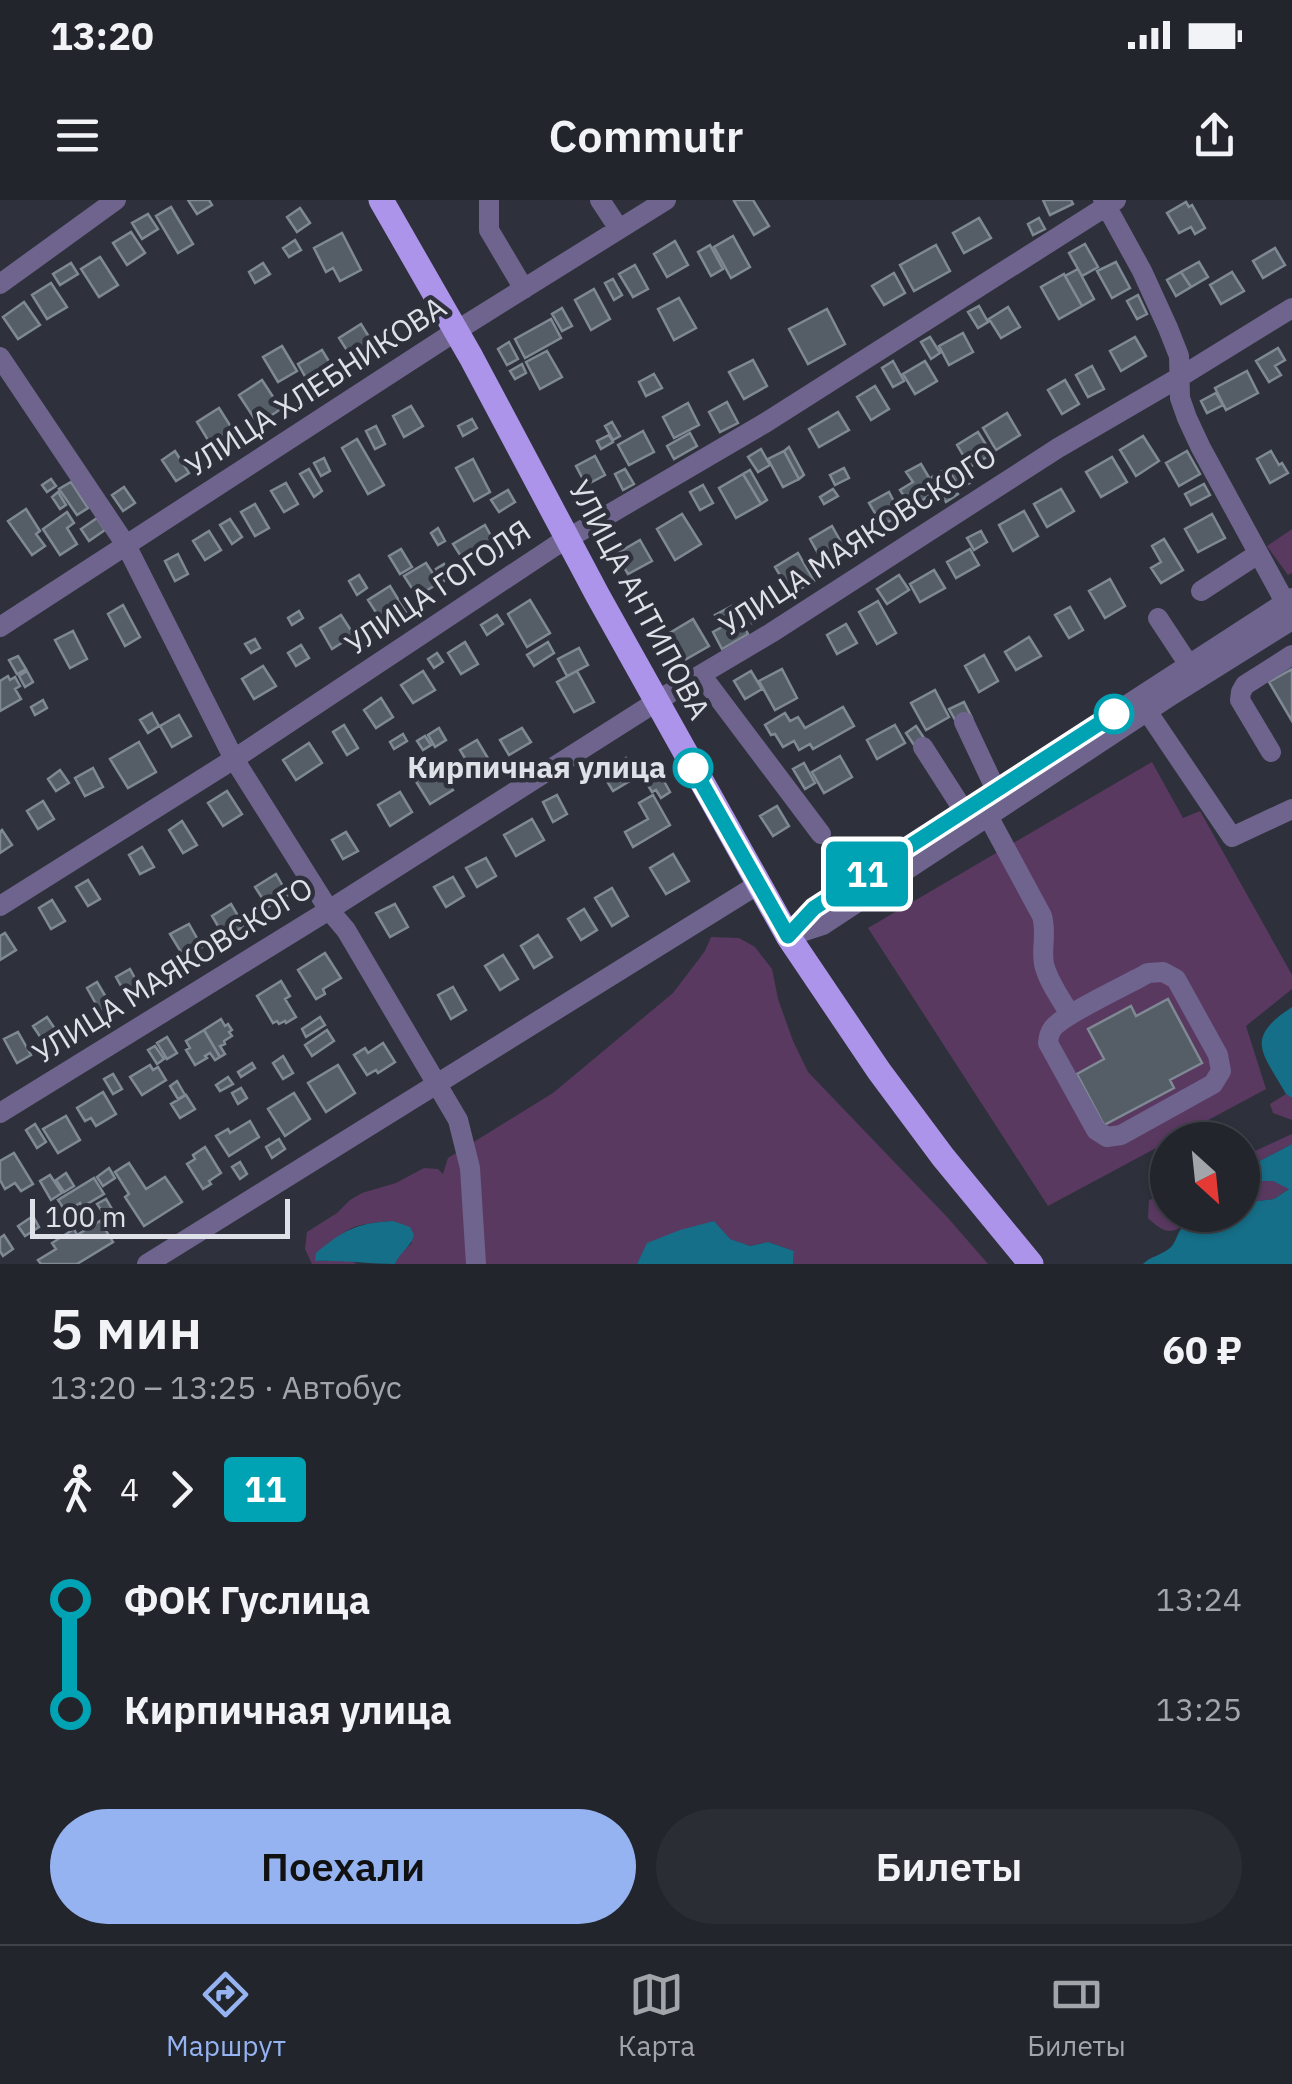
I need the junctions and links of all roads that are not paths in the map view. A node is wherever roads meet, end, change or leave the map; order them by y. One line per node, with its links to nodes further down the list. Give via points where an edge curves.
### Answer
1 (116, 200): 8 (street)
2 (382, 200): 11 (main road, УЛИЦА АНТИПОВА)
3 (490, 200): 9 (street, via 488,230)
4 (600, 200): 7 (street)
5 (666, 200): 7 (street, УЛИЦА ХЛЕБНИКОВА)
6 (1108, 202): 13 (street, via 1168,328); 14 (street, УЛИЦА ГОГОЛЯ, via 766,424)
7 (619, 229): 9 (street, УЛИЦА ХЛЕБНИКОВА)
8 (0, 284)
9 (524, 289): 11 (street, УЛИЦА ХЛЕБНИКОВА)
10 (1292, 308): 13 (street, УЛИЦА МАЯКОВСКОГО)
11 (456, 331): 14 (main road, УЛИЦА АНТИПОВА); 15 (street, УЛИЦА ХЛЕБНИКОВА)
12 (0, 356): 15 (street)
13 (1180, 377): 16 (street, via 1180,398 1200,448); 23 (street, УЛИЦА МАЯКОВСКОГО)
14 (568, 538): 24 (main road, УЛИЦА АНТИПОВА); 29 (street, УЛИЦА ГОГОЛЯ)
15 (126, 545): 20 (street, УЛИЦА ХЛЕБНИКОВА); 29 (street)
16 (1258, 554): 17 (street); 18 (street)
17 (1201, 591)
18 (1290, 607): 22 (street); 25 (street)
19 (1158, 618): 22 (street)
20 (0, 627)
21 (1292, 656): 28 (street, via 1240,692)
22 (1189, 665): 30 (street)
23 (702, 676): 24 (street, УЛИЦА МАЯКОВСКОГО); 34 (street)
24 (656, 702): 35 (main road, УЛИЦА АНТИПОВА); 37 (street, УЛИЦА МАЯКОВСКОГО)
25 (1147, 711): 32 (street, via 1232,837); 33 (street)
26 (964, 722): 30 (street)
27 (923, 748): 31 (street)
28 (1271, 752)
29 (234, 760): 36 (street, УЛИЦА ГОГОЛЯ); 37 (street)
30 (996, 790): 31 (street)
31 (964, 811): 38 (street, via 814,908)
32 (1291, 813)
33 (988, 816): 38 (street, via 823,924); 39 (street, via 1042,916 1045,969)
34 (821, 834)
35 (757, 885): 38 (main road, УЛИЦА АНТИПОВА); 40 (street)
36 (0, 906)
37 (329, 910): 40 (street); 41 (street, УЛИЦА МАЯКОВСКОГО)
38 (788, 936): 44 (main road, УЛИЦА АНТИПОВА, via 879,1070)
39 (1070, 1015): 39 (street, via 1163,972 1176,979 1221,1070 1214,1084 1107,1137 1096,1130 1048,1043 1057,1023)
40 (437, 1084): 42 (street, via 458,1120 470,1168); 43 (street)
41 (0, 1112)
42 (477, 1261)
43 (148, 1264)
44 (1030, 1264)

